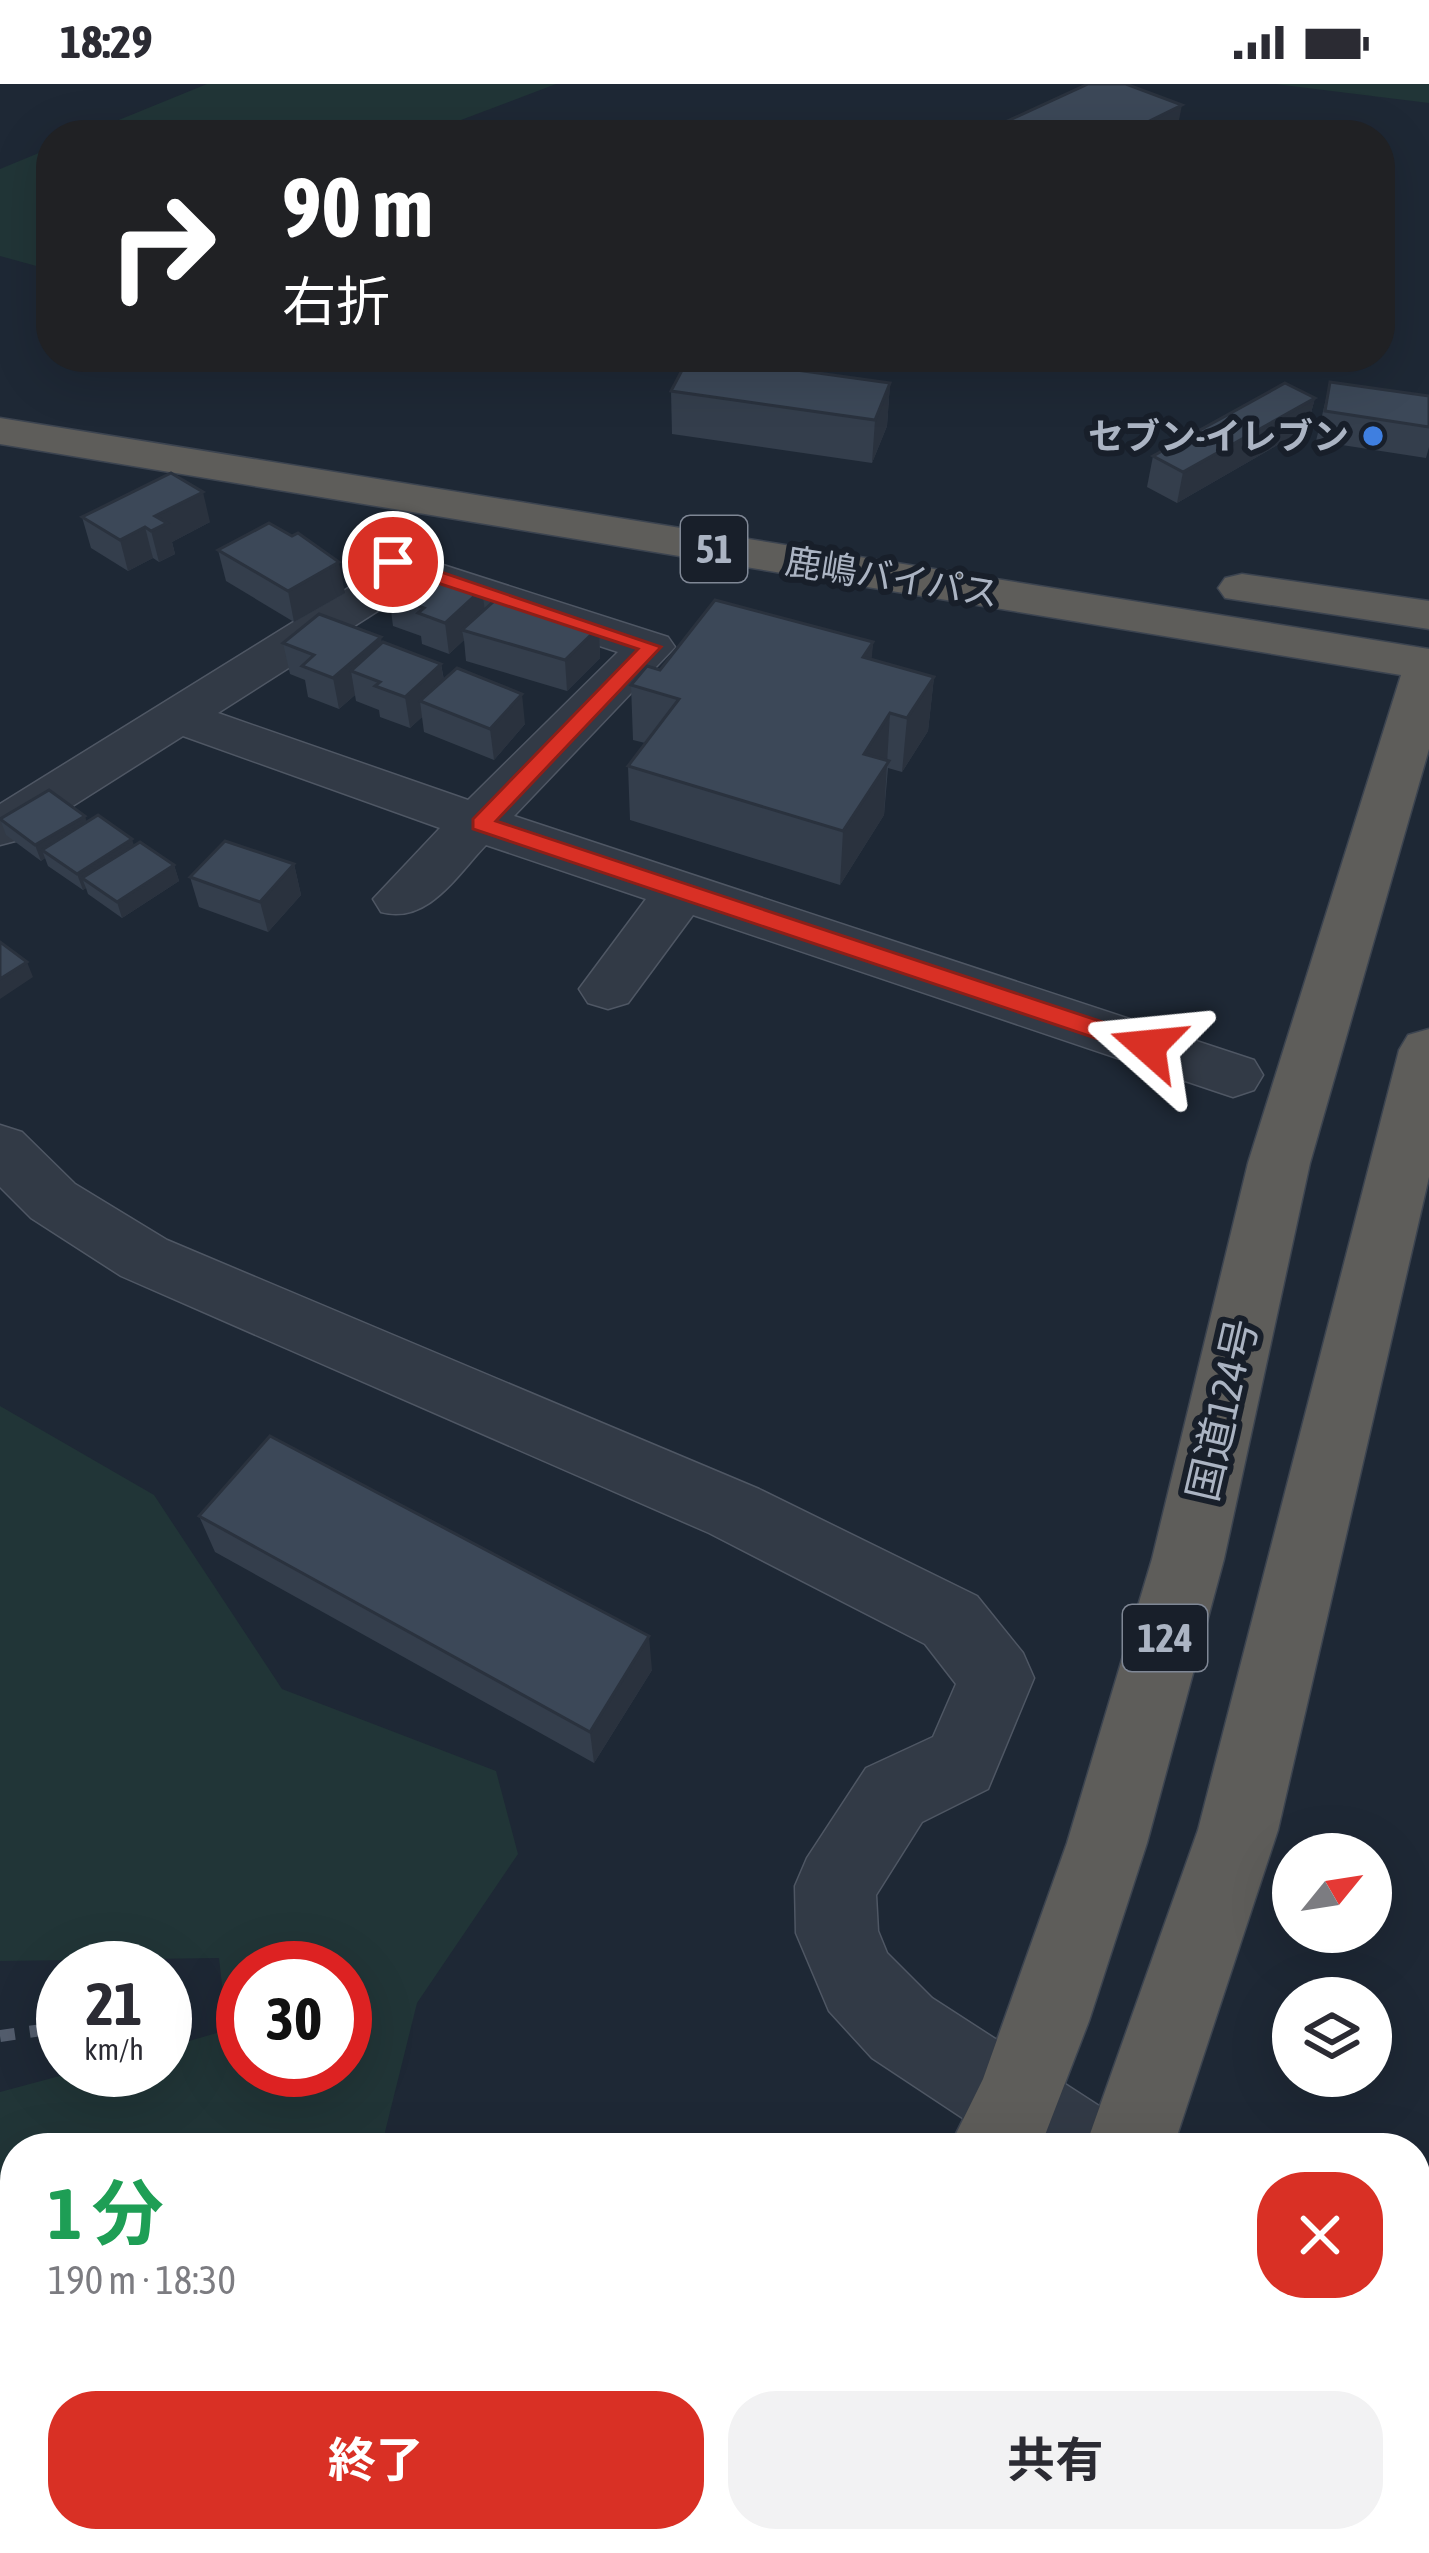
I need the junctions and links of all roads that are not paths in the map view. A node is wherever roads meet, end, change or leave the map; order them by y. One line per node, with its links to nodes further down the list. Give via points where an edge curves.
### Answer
1 (0, 390): 4 (highway, 鹿嶋バイパス / 51)
2 (0, 431): 3 (highway, 鹿嶋バイパス / 51)
3 (440, 504): 7 (street, via 392,550 393,562); 10 (highway, 鹿嶋バイパス / 51)
4 (789, 518)
5 (950, 543): 6 (highway, 鹿嶋バイパス)
6 (1064, 560)
7 (412, 569): 12 (street, via 651,647); 13 (street)
8 (1202, 582): 9 (highway)
9 (1429, 616)
10 (1429, 664): 20 (highway, 国道124号 / 124, via 1279,1163 1188,1559 1077,1939)
11 (191, 722): 12 (street)
12 (481, 824): 14 (street); 15 (street)
13 (0, 828)
14 (681, 891): 16 (street); 18 (street)
15 (401, 899)
16 (608, 989)
17 (1429, 1050): 21 (highway, via 1238,1830)
18 (1233, 1075)
19 (0, 1148): 20 (street, via 52,1201 144,1258 734,1511 951,1620 996,1678 961,1763 894,1795 836,1886 837,1933 858,1982 902,2028)
20 (1031, 2133)
21 (1134, 2133)

